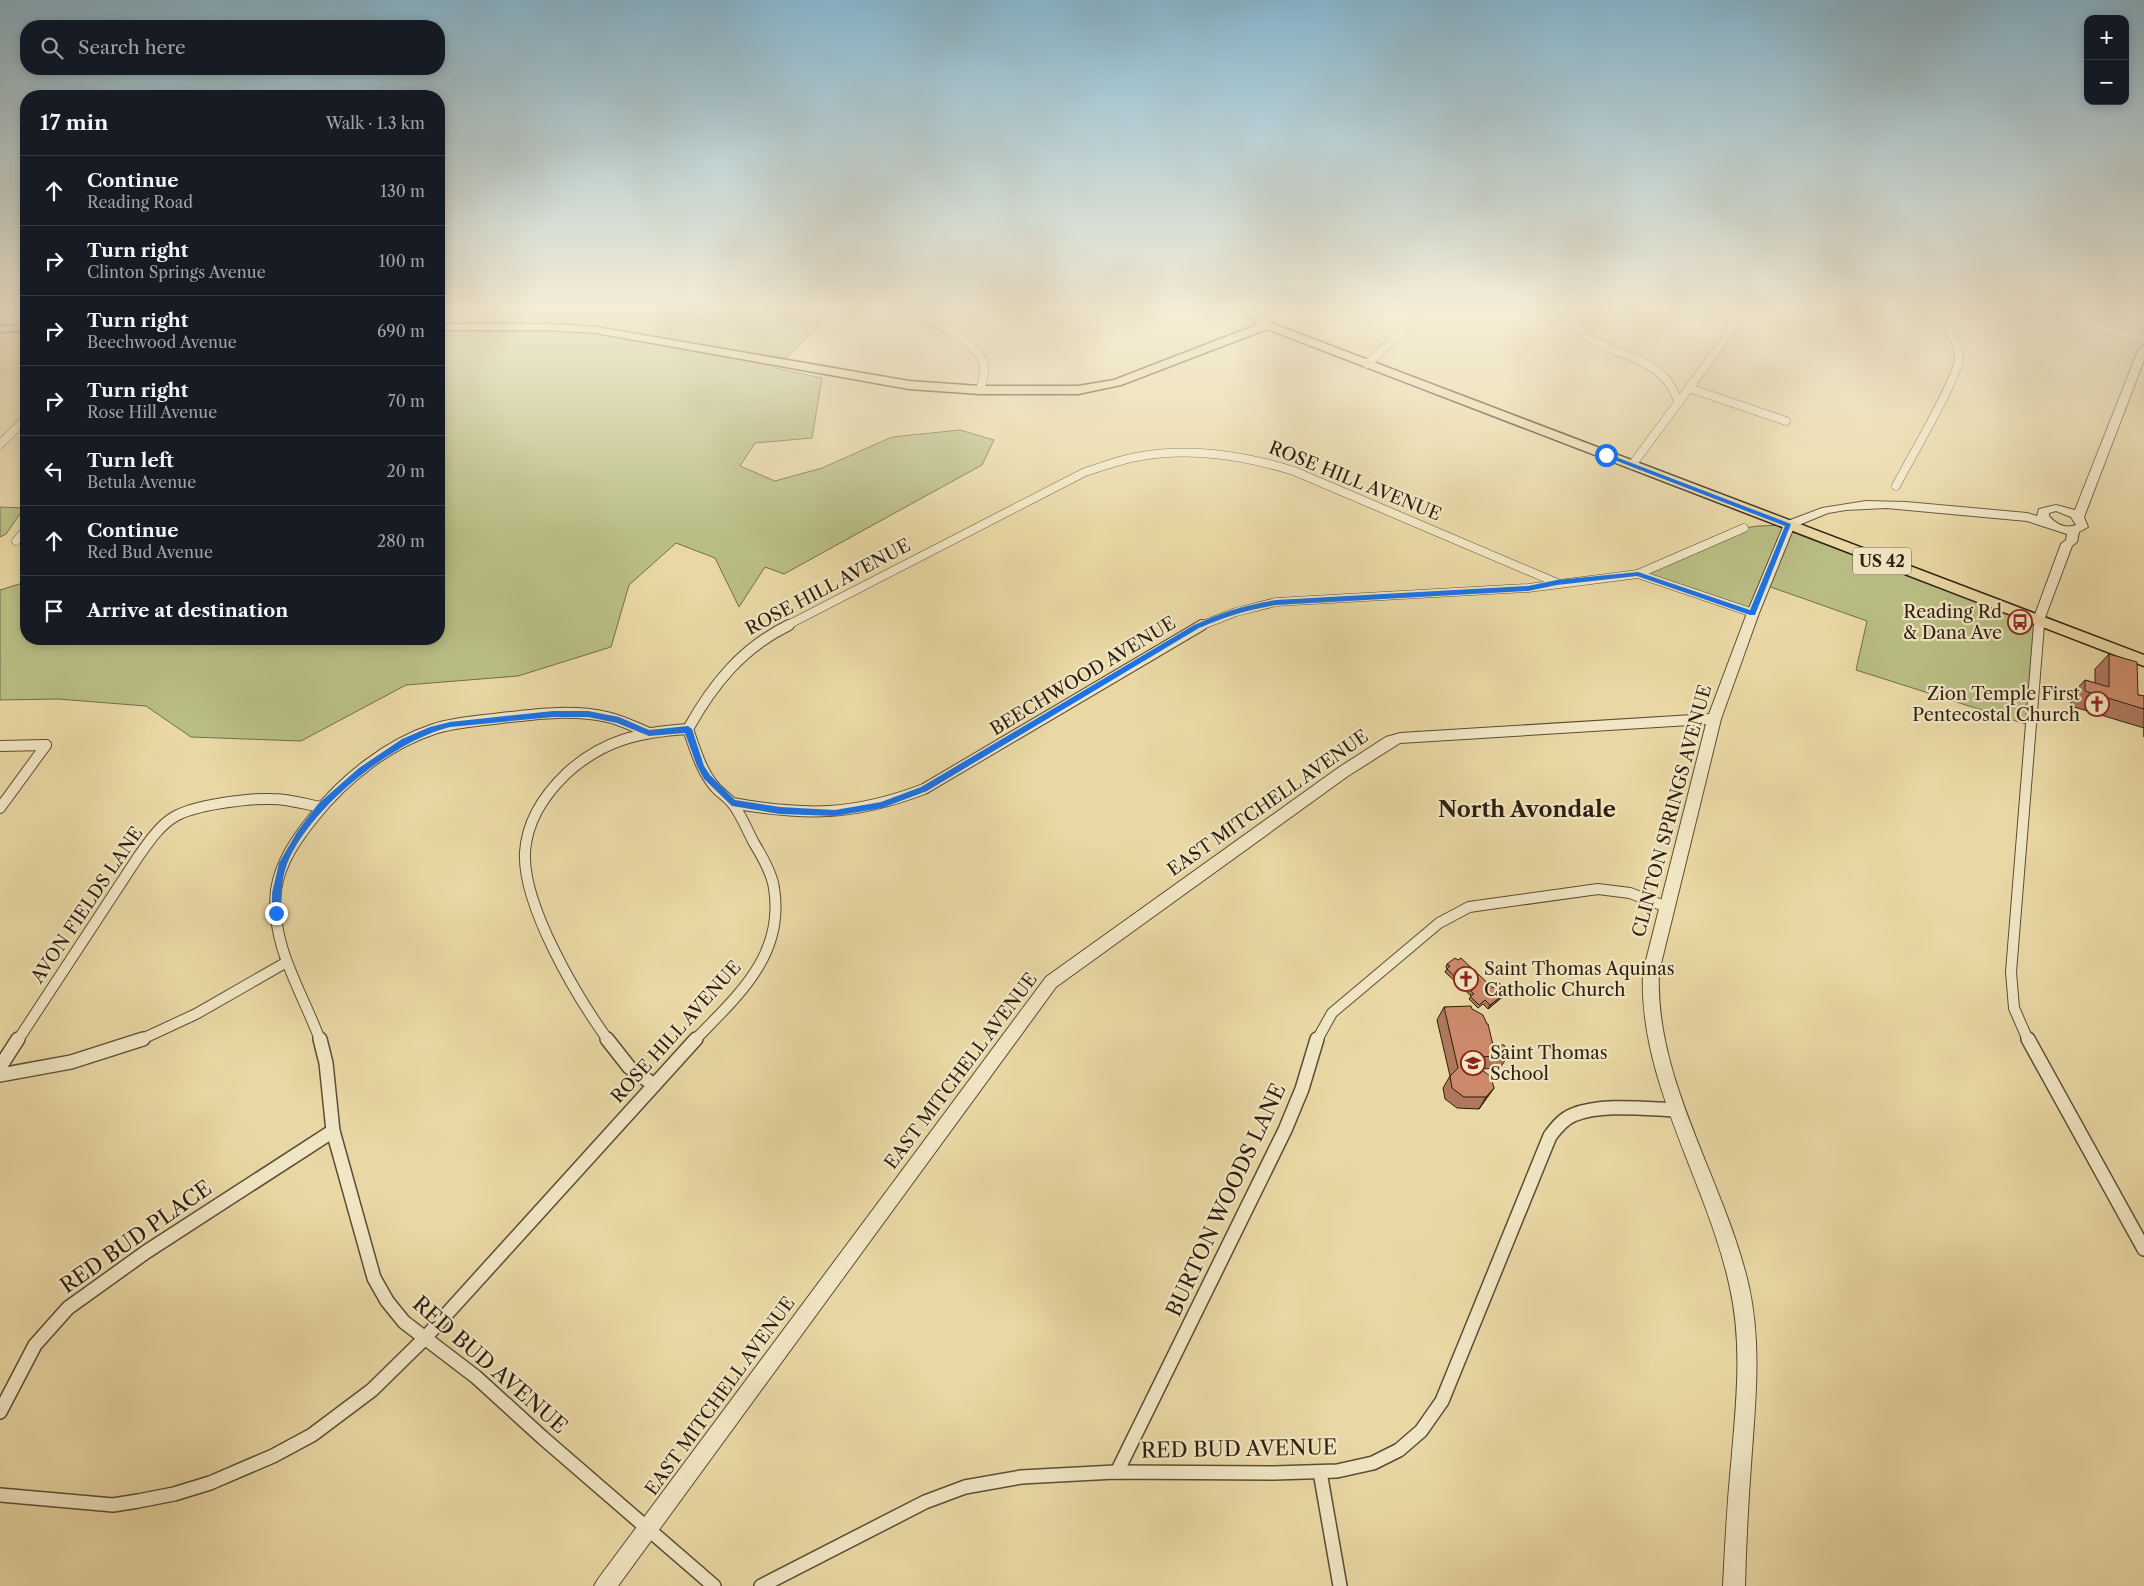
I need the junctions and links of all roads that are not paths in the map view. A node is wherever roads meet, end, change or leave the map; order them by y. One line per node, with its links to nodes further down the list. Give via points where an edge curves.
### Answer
1 (909, 385): 10 (main road)
2 (981, 385): 10 (street)
3 (1108, 385): 10 (main road, via 1078,390)
4 (1422, 385): 15 (main road, US 42)
5 (1670, 385): 11 (street)
6 (1691, 385): 9 (street)
7 (1949, 385): 16 (street)
8 (2129, 385): 17 (street)
9 (1689, 388): 11 (street); 12 (street)
10 (980, 390)
11 (1678, 402): 15 (street)
12 (1786, 421)
13 (20, 425): 14 (street)
14 (0, 444)
15 (1632, 465): 19 (main road, US 42)
16 (1896, 486)
17 (2080, 511): 18 (street, via 2046,509); 21 (street, via 2082,527)
18 (2049, 521): 19 (street, via 1873,504 1819,512); 21 (street); 24 (street)
19 (1789, 525): 27 (street, CLINTON SPRINGS AVENUE); 28 (main road, US 42)
20 (1744, 528): 25 (street)
21 (2074, 530): 24 (street, via 2071,542)
22 (20, 537): 23 (street)
23 (16, 541)
24 (2067, 544): 28 (street)
25 (1638, 574): 26 (street, BEECHWOOD AVENUE); 27 (street, BEECHWOOD AVENUE)
26 (1557, 583): 31 (street, ROSE HILL AVENUE, via 1275,464 1194,452 1136,457 1080,474 768,636 726,669 705,697); 34 (street, BEECHWOOD AVENUE, via 1528,588 1276,602 1230,612 1197,627 904,798 858,810 824,814)
27 (1753, 614): 30 (street, CLINTON SPRINGS AVENUE)
28 (2038, 620): 29 (main road, US 42); 44 (street, via 2039,642 2011,972 2014,1008 2030,1044)
29 (2144, 661)
30 (1714, 719): 37 (street, CLINTON SPRINGS AVENUE); 50 (street, EAST MITCHELL AVENUE, via 1391,741 1052,982)
31 (688, 729): 32 (street); 34 (street, ROSE HILL AVENUE, via 700,766)
32 (649, 733): 35 (street, RED BUD AVENUE, via 619,720 588,714 450,724 405,741 362,770); 41 (street, via 595,753 565,774 536,811 525,852 535,900 564,969 604,1034 630,1068)
33 (0, 746): 36 (street, via 46,746)
34 (732, 803): 41 (street, ROSE HILL AVENUE, via 774,887 771,944 747,983)
35 (321, 807): 38 (street, RED BUD AVENUE, via 291,848 278,878 276,913); 39 (street, AVON FIELDS LANE, via 258,799 188,810 172,818 152,837 138,857)
36 (0, 808)
37 (1667, 907): 42 (street, CLINTON SPRINGS AVENUE, via 1651,972 1650,992 1656,1043); 47 (street, BURTON WOODS LANE, via 1630,893 1598,889 1469,907 1440,923 1332,1013 1319,1034 1285,1130)
38 (285, 963): 40 (street, via 142,1040 102,1054); 43 (street, RED BUD AVENUE, via 292,972 320,1039 326,1064)
39 (0, 1067)
40 (0, 1075)
41 (654, 1085): 45 (street, ROSE HILL AVENUE)
42 (1677, 1110): 48 (street, RED BUD AVENUE, via 1589,1110 1560,1124 1550,1136 1442,1401 1425,1427 1408,1446 1386,1458 1362,1467); 55 (street, CLINTON SPRINGS AVENUE, via 1733,1262 1748,1338)
43 (332, 1131): 45 (street, RED BUD AVENUE, via 374,1278 404,1322); 46 (street, RED BUD PLACE, via 83,1295 35,1345)
44 (2144, 1249)
45 (424, 1339): 49 (street, ROSE HILL AVENUE, via 372,1390 312,1435 210,1483 174,1494 113,1505); 50 (street, RED BUD AVENUE, via 476,1378)
46 (0, 1412)
47 (1117, 1472): 48 (street, RED BUD AVENUE); 53 (street, RED BUD AVENUE, via 1012,1476 948,1492)
48 (1320, 1472): 54 (street)
49 (0, 1495)
50 (647, 1529): 51 (street, EAST MITCHELL AVENUE); 52 (street, RED BUD AVENUE)
51 (605, 1586)
52 (714, 1586)
53 (761, 1586)
54 (1340, 1586)
55 (1734, 1586)

